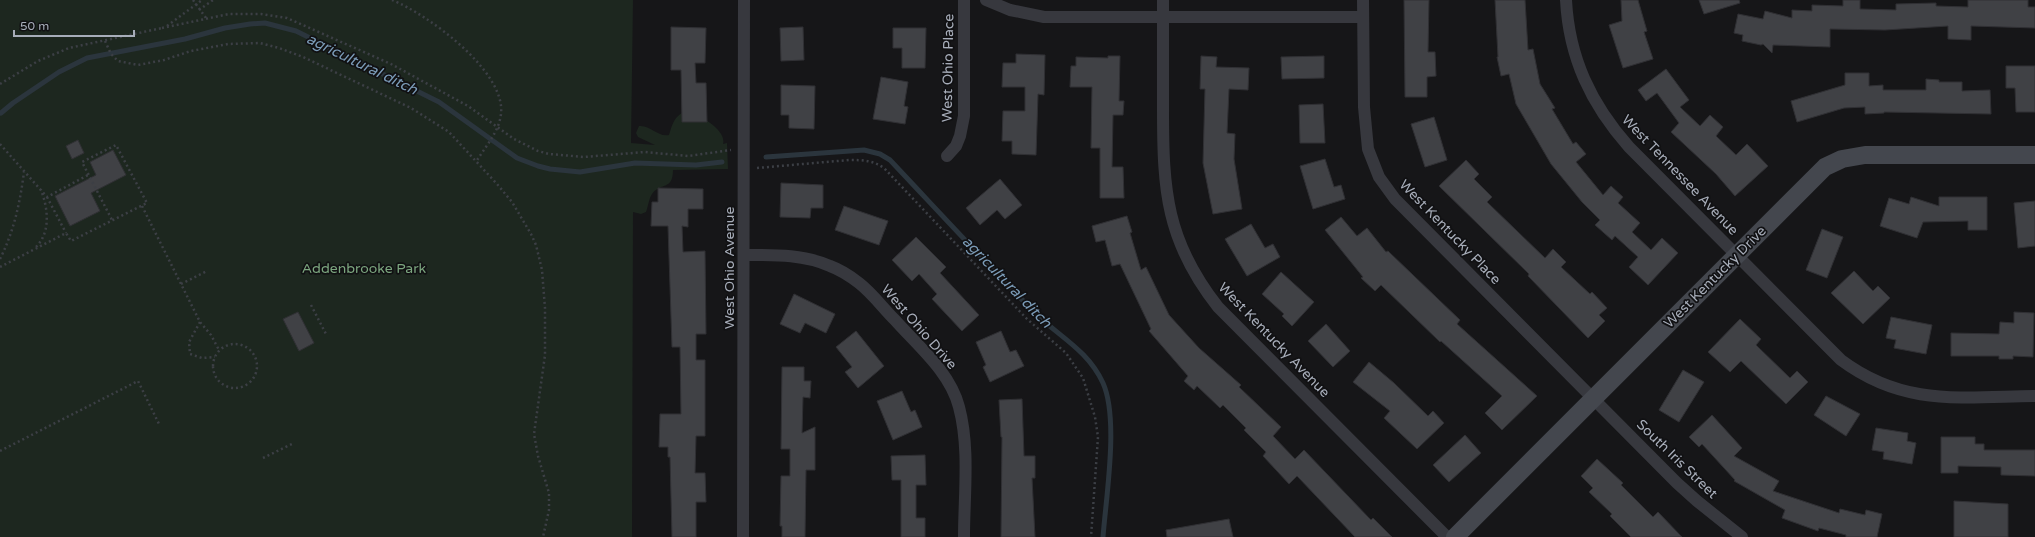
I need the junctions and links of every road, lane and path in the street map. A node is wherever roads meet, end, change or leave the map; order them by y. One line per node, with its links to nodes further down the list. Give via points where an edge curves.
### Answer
1 (193, 0): 12 (path)
2 (198, 0): 12 (path)
3 (202, 0): 12 (path)
4 (213, 0): 13 (path)
5 (392, 0): 20 (path, via 418,13 461,46 483,68 493,81 501,101)
6 (744, 0): 22 (street, West Ohio Avenue)
7 (964, 0): 24 (street, West Ohio Place, via 964,116 956,146)
8 (986, 0): 14 (street, via 1036,17)
9 (1163, 0): 14 (street, West Kentucky Avenue)
10 (1363, 0): 15 (street, West Kentucky Place)
11 (1566, 0): 36 (street, West Tennessee Avenue, via 1579,68 1605,118 1629,147)
12 (195, 5): 13 (path); 17 (path)
13 (199, 10): 16 (path)
14 (1163, 17): 15 (street); 56 (street, West Kentucky Avenue, via 1164,182 1175,231 1192,270 1218,307)
15 (1363, 17): 47 (street, West Kentucky Place, via 1365,130 1373,164 1383,183 1395,199)
16 (206, 18): 17 (path); 20 (path, via 230,14 261,14 299,23 424,81)
17 (162, 28): 18 (path)
18 (105, 40): 19 (path, via 69,48 18,72); 25 (path, via 111,54 118,60 138,65 228,44 260,43 279,48 411,108 449,132)
19 (0, 84)
20 (498, 127): 22 (path, via 525,145 560,156 584,157 645,152 688,156); 25 (path)
21 (0, 144): 27 (path)
22 (744, 149): 26 (street, West Ohio Avenue)
23 (2035, 155): 36 (street, West Kentucky Drive, via 1873,155 1842,159 1819,172)
24 (947, 156)
25 (476, 162): 52 (path, via 512,202 525,222 536,245 542,270 544,369 534,434 549,493 549,510)
26 (744, 169): 35 (street, West Ohio Avenue); 55 (path, via 849,160 876,162 1027,319 1066,353 1083,378 1095,417 1098,437)
27 (24, 172): 29 (path); 37 (path, via 18,210 7,246)
28 (88, 175): 30 (path); 31 (path, via 82,162 116,145 147,203); 32 (path)
29 (40, 188): 30 (path); 34 (path, via 45,203 46,226 44,239)
30 (47, 196): 33 (path)
31 (142, 206): 32 (path); 40 (path)
32 (112, 220): 33 (path, via 71,242)
33 (66, 233): 34 (path)
34 (34, 249): 38 (path)
35 (744, 255): 53 (street, West Ohio Avenue); 54 (street, West Ohio Drive, via 797,256 813,259 846,273 876,300 936,365 954,392 962,424)
36 (1737, 256): 46 (street, West Tennessee Avenue, via 1827,347 1853,369 1874,381 1896,390 1930,396); 47 (street, West Kentucky Drive)
37 (0, 259)
38 (0, 267)
39 (207, 271): 40 (path)
40 (181, 284): 42 (path)
41 (312, 305): 43 (path)
42 (200, 322): 44 (path); 45 (path, via 189,342 190,354 202,358)
43 (327, 336)
44 (219, 350): 45 (path); 45 (path, via 234,344 247,347 256,362 253,377 240,387 223,384 214,374)
45 (215, 357)
46 (2035, 396)
47 (1594, 399): 57 (street, West Kentucky Drive); 58 (street, South Iris Street, via 1677,483)
48 (159, 424): 50 (path, via 138,380)
49 (294, 443): 51 (path)
50 (0, 451)
51 (263, 458)
52 (543, 537)
53 (743, 537)
54 (964, 537)
55 (1091, 537)
56 (1447, 537)
57 (1455, 537)
58 (1742, 537)

